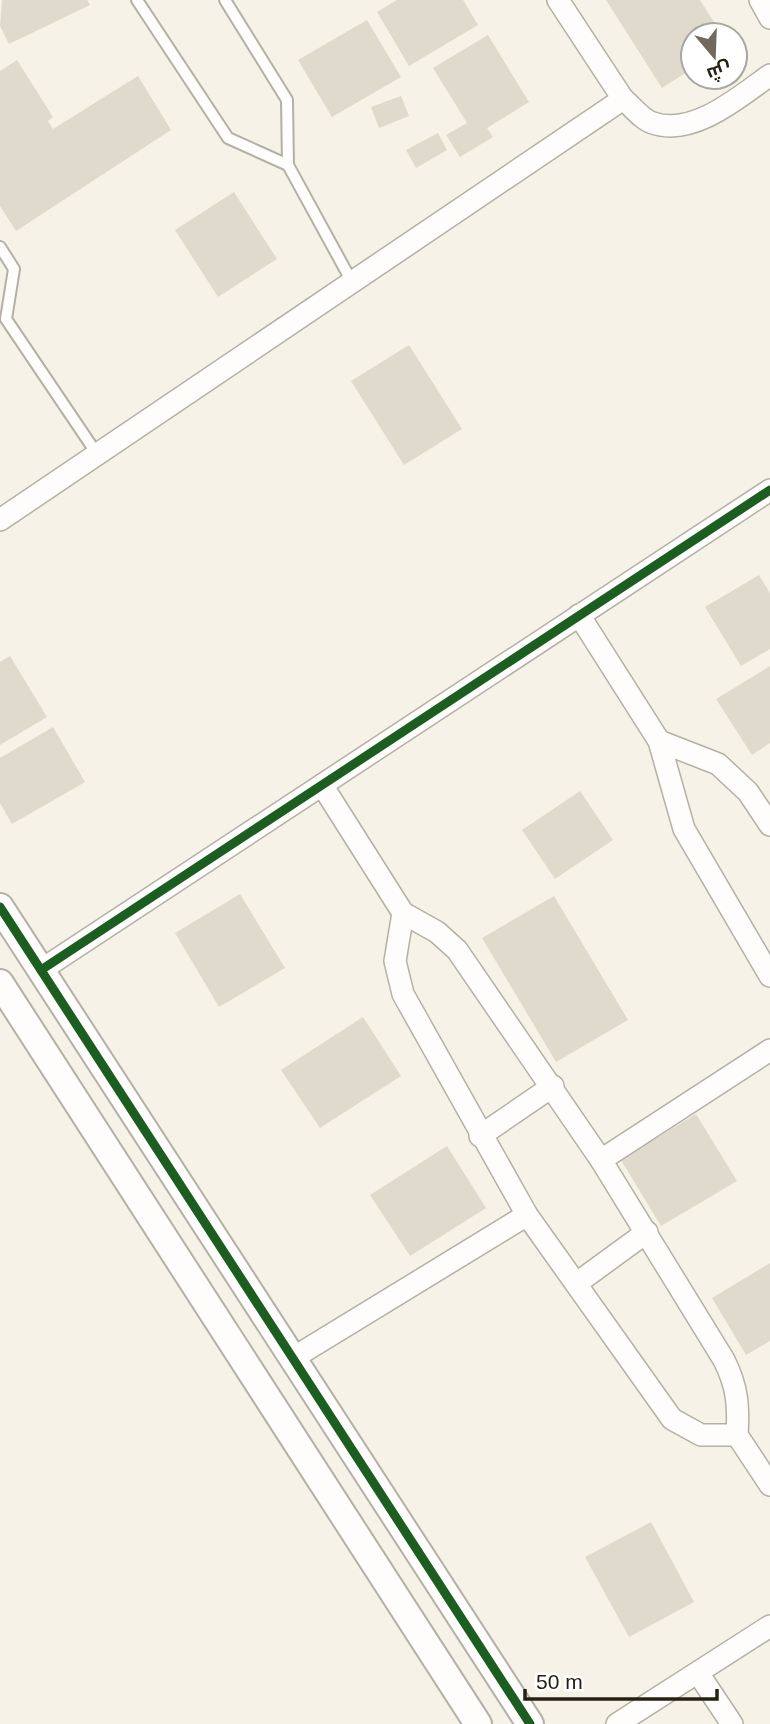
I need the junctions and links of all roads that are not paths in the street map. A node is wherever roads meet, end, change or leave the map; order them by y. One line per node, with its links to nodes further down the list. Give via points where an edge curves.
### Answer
1 (137, 0): 8 (lane, via 229,138)
2 (225, 0): 8 (lane, via 287,100)
3 (558, 0): 7 (street)
4 (760, 0): 5 (street)
5 (770, 18)
6 (770, 75): 7 (street, via 738,98 677,128 650,122)
7 (623, 99): 10 (street)
8 (288, 165): 10 (lane)
9 (0, 247): 11 (lane, via 14,269)
10 (352, 282): 12 (street)
11 (3, 319): 12 (lane)
12 (97, 454): 14 (street)
13 (770, 490): 15 (street)
14 (0, 520)
15 (579, 615): 16 (street); 17 (street)
16 (659, 741): 18 (street, via 718,764 747,792); 21 (street, via 684,829)
17 (322, 785): 20 (street); 22 (street)
18 (770, 825)
19 (0, 907): 22 (street)
20 (403, 913): 26 (street, via 437,932 457,950); 27 (street, via 395,961 403,994)
21 (762, 943): 23 (street)
22 (41, 970): 32 (street)
23 (770, 976)
24 (0, 983): 37 (street)
25 (770, 1050): 28 (street)
26 (552, 1086): 27 (street); 28 (street)
27 (480, 1136): 29 (street)
28 (601, 1160): 30 (street)
29 (527, 1215): 31 (street); 32 (street)
30 (647, 1232): 31 (street); 33 (street, via 735,1381)
31 (577, 1283): 33 (street, via 672,1419 701,1435)
32 (293, 1358): 38 (street)
33 (737, 1435): 34 (street)
34 (770, 1485)
35 (770, 1626): 36 (street)
36 (698, 1673): 39 (street); 40 (street)
37 (478, 1724)
38 (530, 1724)
39 (617, 1724)
40 (732, 1724)

